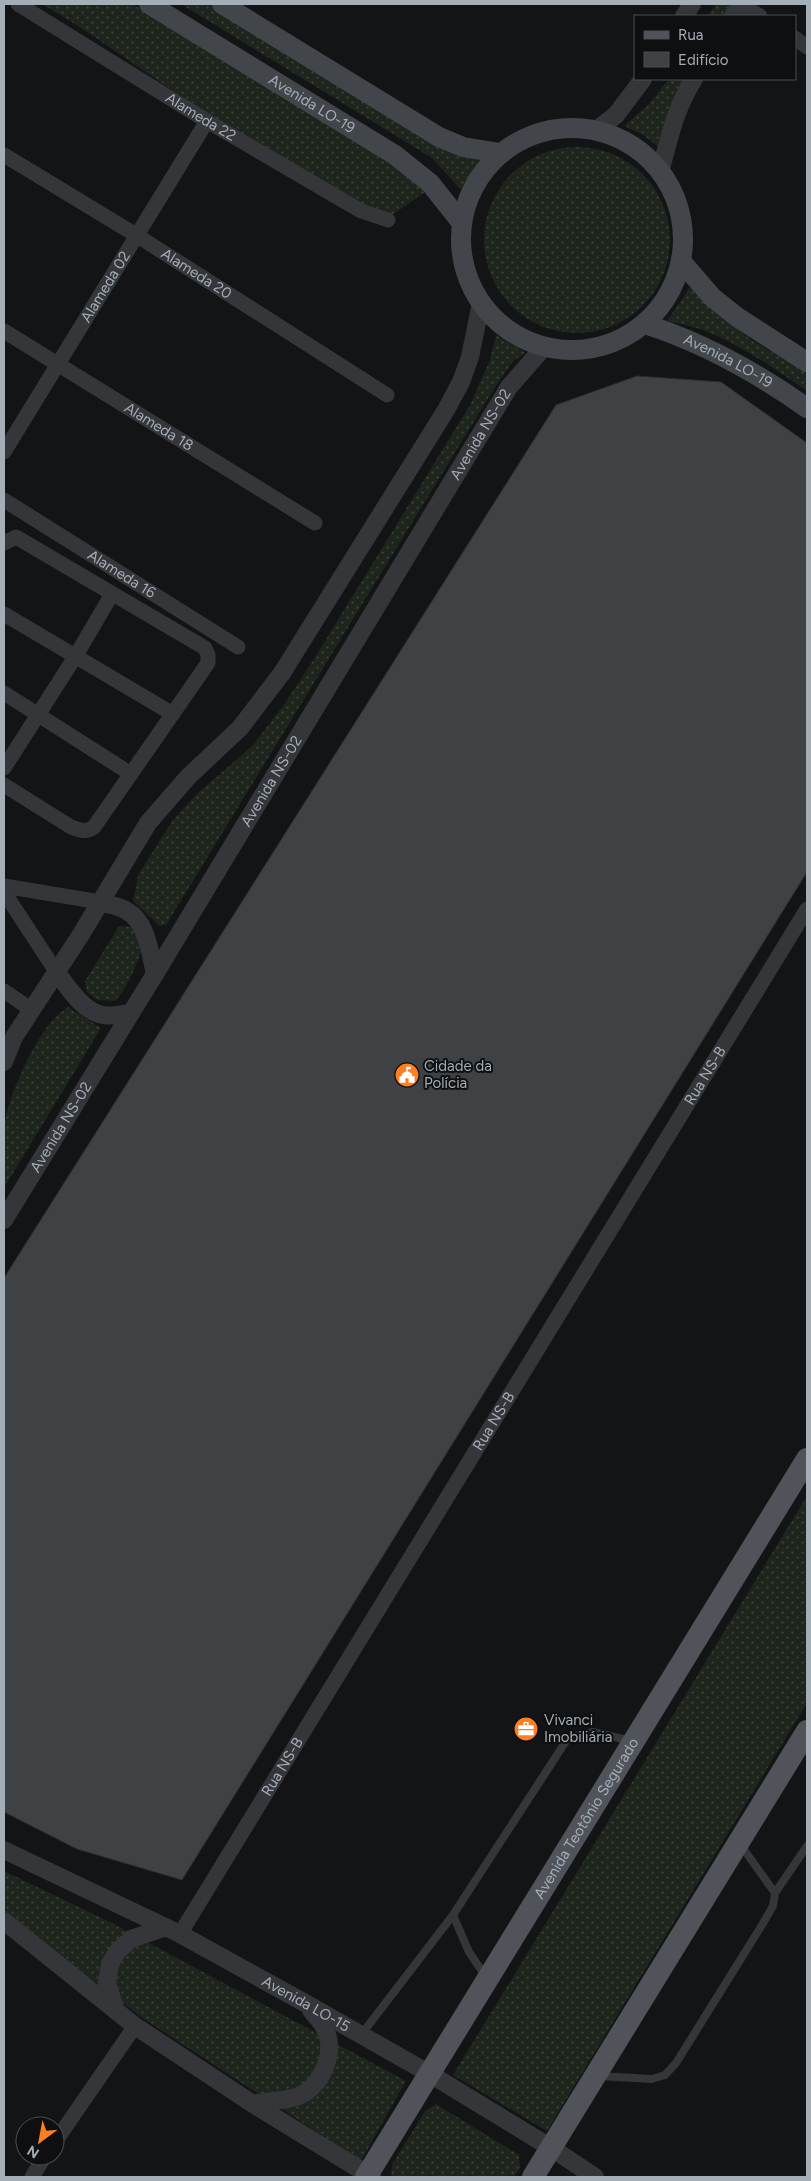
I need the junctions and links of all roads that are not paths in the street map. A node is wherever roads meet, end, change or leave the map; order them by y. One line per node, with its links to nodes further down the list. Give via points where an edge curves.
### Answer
1 (18, 4): 12 (street, Alameda 22)
2 (149, 4): 18 (main road, Avenida LO-19, via 395,155 430,183)
3 (222, 4): 14 (main road, via 439,137 463,147)
4 (692, 4): 6 (street)
5 (738, 8): 7 (street)
6 (685, 15)
7 (757, 15)
8 (796, 39): 9 (street)
9 (807, 46)
10 (642, 80): 13 (street, via 616,115)
11 (693, 80): 16 (street, via 675,114)
12 (207, 121): 17 (street, Alameda 22, via 361,211); 19 (street, Alameda 02)
13 (594, 131): 14 (main road, via 568,129 554,132 527,139); 16 (main road, via 620,139 642,153)
14 (500, 154): 18 (main road, via 474,184)
15 (4, 155): 19 (street, Alameda 20)
16 (660, 172): 20 (main road, via 680,215 683,238)
17 (388, 220)
18 (461, 222): 21 (main road, via 464,265)
19 (136, 235): 26 (street, Alameda 02); 27 (street, Alameda 20)
20 (681, 262): 22 (main road, via 661,306); 25 (main road, via 712,297 737,317)
21 (480, 303): 24 (main road, via 506,328); 45 (street, via 470,356 458,388 282,672 240,728 188,777 148,823)
22 (644, 324): 24 (main road, via 614,342 596,348); 28 (main road, Avenida LO-19, via 680,335 731,359)
23 (4, 331): 26 (street, Alameda 18)
24 (544, 347): 48 (street, Avenida NS-02, via 509,387)
25 (807, 362)
26 (58, 364): 29 (street, Alameda 02); 31 (street, Alameda 18)
27 (387, 394)
28 (807, 408)
29 (4, 452)
30 (4, 500): 35 (street, Alameda 16)
31 (316, 523)
32 (4, 543): 33 (street, via 16,538)
33 (112, 594): 36 (street); 39 (street, via 206,648 208,663)
34 (4, 614): 36 (street)
35 (238, 647)
36 (76, 657): 38 (street); 39 (street)
37 (4, 693): 38 (street)
38 (37, 714): 40 (street); 41 (street)
39 (173, 714): 41 (street)
40 (4, 768)
41 (131, 774): 42 (street, via 89,831 71,827)
42 (4, 785)
43 (4, 886): 45 (street)
44 (4, 892): 47 (street)
45 (100, 902): 47 (street); 48 (street, via 126,910 136,918 144,932)
46 (807, 908): 63 (street, Rua NS-B)
47 (57, 973): 50 (street); 51 (street, via 80,1002 92,1011 104,1016)
48 (155, 974): 51 (street, Avenida NS-02)
49 (4, 990): 50 (street)
50 (32, 1010): 52 (street, via 14,1037)
51 (131, 1013): 53 (street, Avenida NS-02)
52 (4, 1062)
53 (4, 1220)
54 (807, 1459): 56 (main road, Avenida Teotônio Segurado)
55 (807, 1731): 57 (main road)
56 (634, 1741): 61 (lane, via 593,1732 568,1738); 64 (main road, Avenida Teotônio Segurado)
57 (739, 1843): 60 (lane); 70 (main road)
58 (807, 1846): 60 (lane)
59 (4, 1850): 63 (street, Avenida LO-15)
60 (775, 1893): 70 (lane, via 773,1906 762,1925 676,2063 665,2075 652,2079)
61 (453, 1915): 64 (lane, via 469,1952); 68 (lane)
62 (4, 1921): 66 (street)
63 (173, 1931): 65 (street, Avenida LO-15); 66 (street, via 131,1939 114,1958 107,1983)
64 (489, 1980): 69 (main road, Avenida Teotônio Segurado)
65 (305, 2003): 68 (street, Avenida LO-15); 71 (street, via 325,2029 330,2045 327,2062 314,2086 297,2096)
66 (116, 2011): 67 (street)
67 (136, 2026): 71 (street); 72 (street)
68 (361, 2035): 69 (street, Avenida LO-15)
69 (430, 2074): 73 (street, Avenida LO-15); 75 (main road, Avenida Teotônio Segurado)
70 (596, 2076): 73 (main road)
71 (253, 2104): 75 (street)
72 (65, 2128)
73 (553, 2149): 77 (main road); 78 (street, Avenida LO-15)
74 (39, 2166): 76 (street)
75 (368, 2176)
76 (32, 2177)
77 (533, 2177)
78 (595, 2177)

